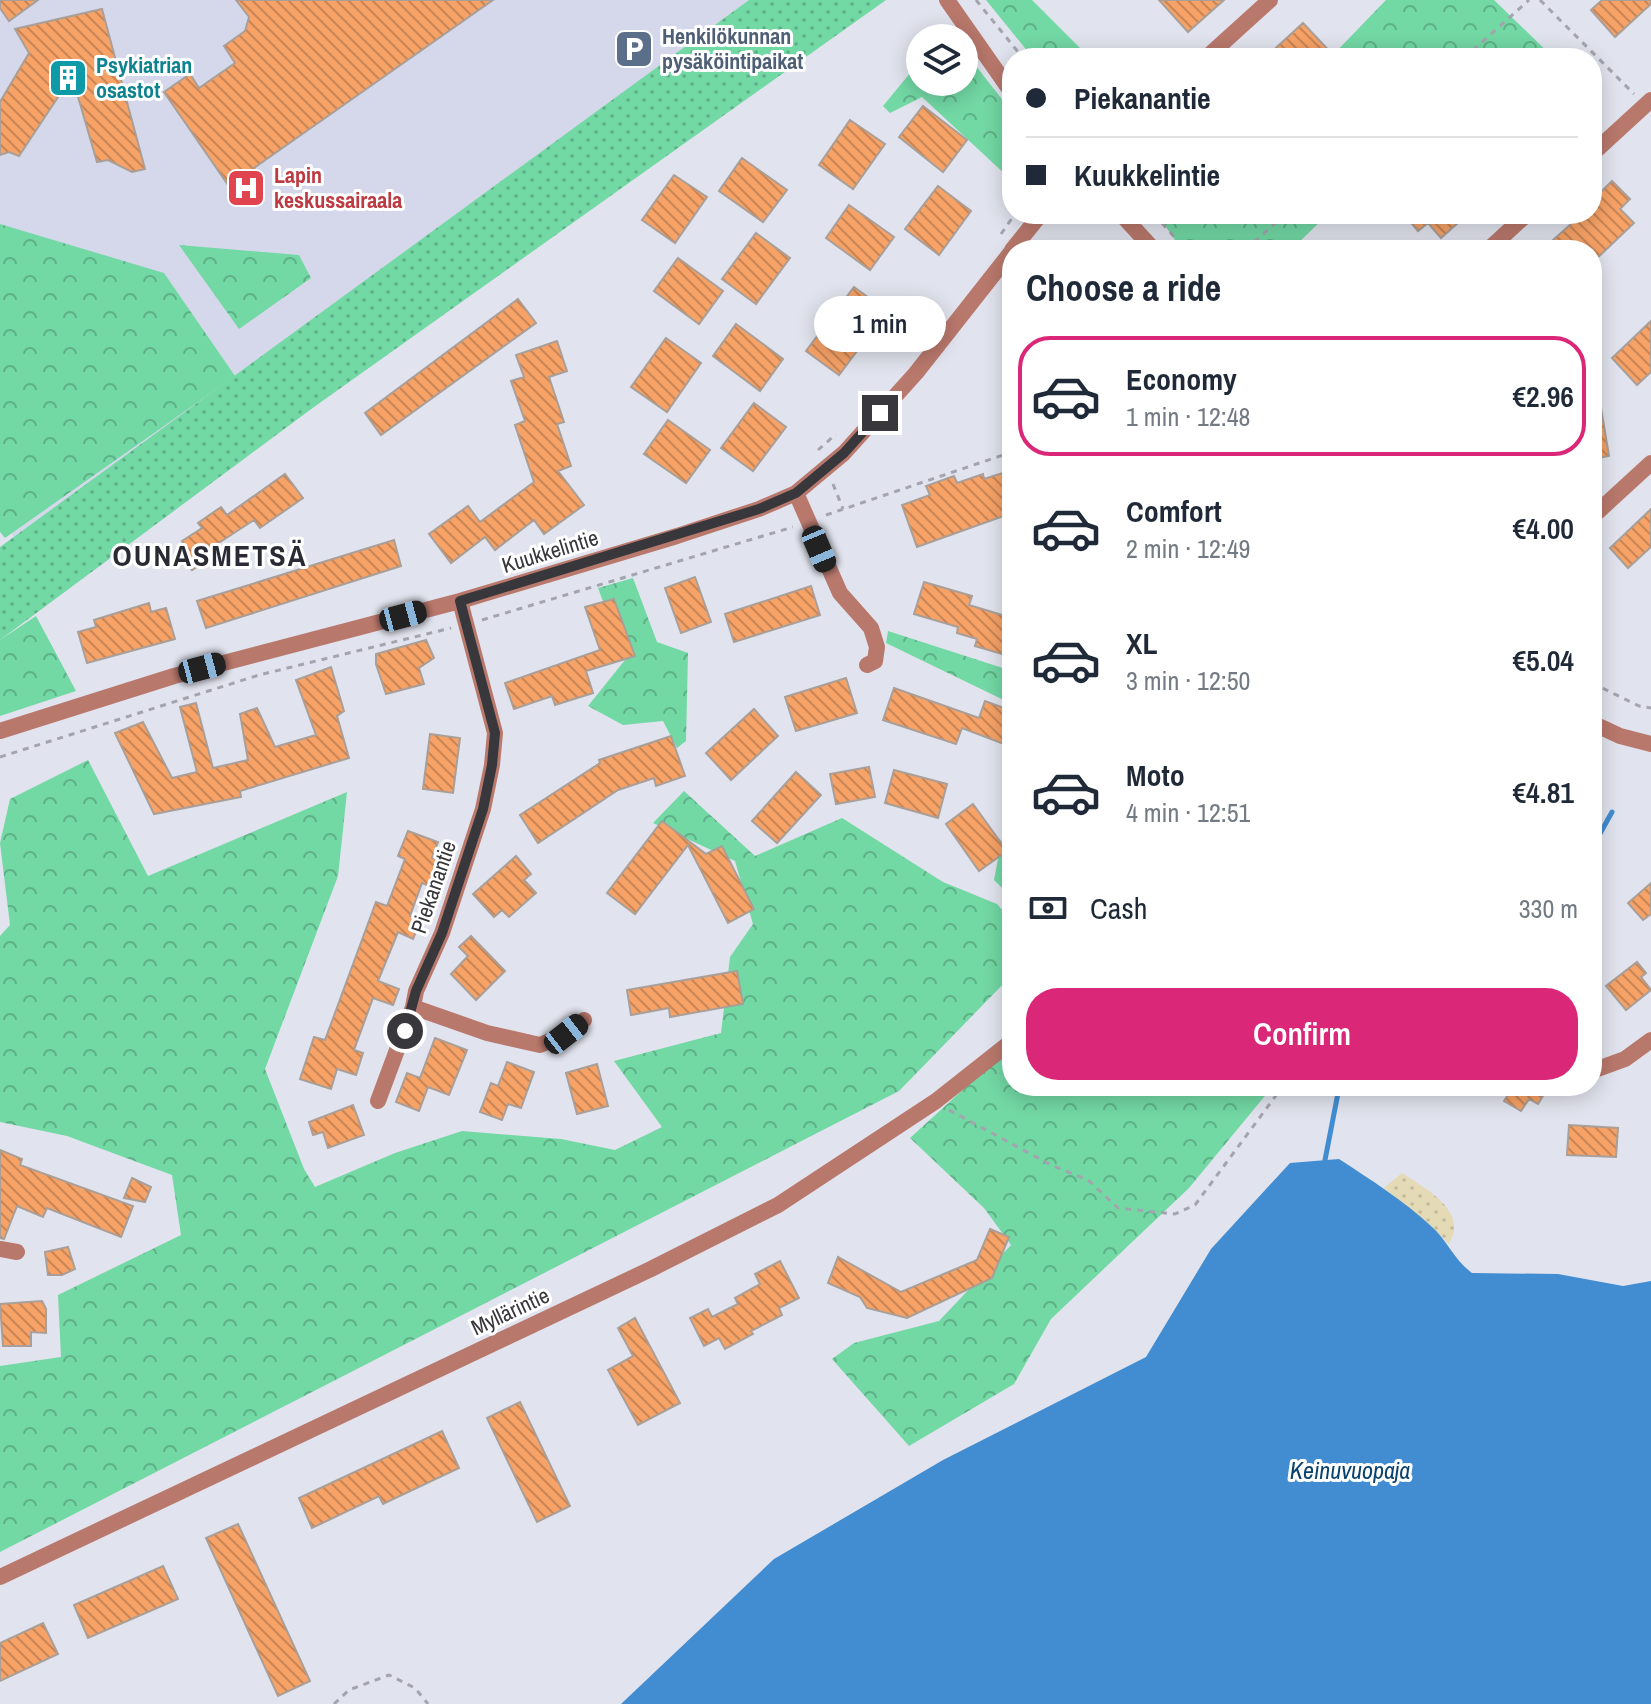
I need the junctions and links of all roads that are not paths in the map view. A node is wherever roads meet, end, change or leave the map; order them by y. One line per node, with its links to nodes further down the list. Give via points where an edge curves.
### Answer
1 (947, 0): 4 (street)
2 (1270, 0): 3 (street)
3 (1217, 48)
4 (1002, 79)
5 (1648, 103): 6 (street)
6 (1602, 145)
7 (1033, 224): 10 (street, Kuukkelintie)
8 (1130, 224): 11 (street)
9 (1516, 224): 12 (street)
10 (1020, 240)
11 (1145, 240)
12 (1499, 240)
13 (1002, 262): 15 (street, Kuukkelintie, via 895,396 844,453)
14 (1651, 463): 16 (street)
15 (796, 493): 17 (street, Kuukkelintie, via 704,527); 18 (street, via 840,593 871,628 877,647 875,661)
16 (1602, 508)
17 (460, 601): 20 (street, Kuukkelintie, via 174,676); 22 (street, Piekanantie, via 495,733 492,765 483,809)
18 (867, 665)
19 (1602, 728): 21 (street)
20 (0, 731)
21 (1651, 744)
22 (413, 1007): 23 (street, via 540,1045); 27 (street, Piekanantie)
23 (584, 1020)
24 (1651, 1040): 26 (street)
25 (1002, 1049): 28 (street, Myllärintie, via 936,1101 764,1212)
26 (1602, 1067)
27 (378, 1101)
28 (0, 1577)

